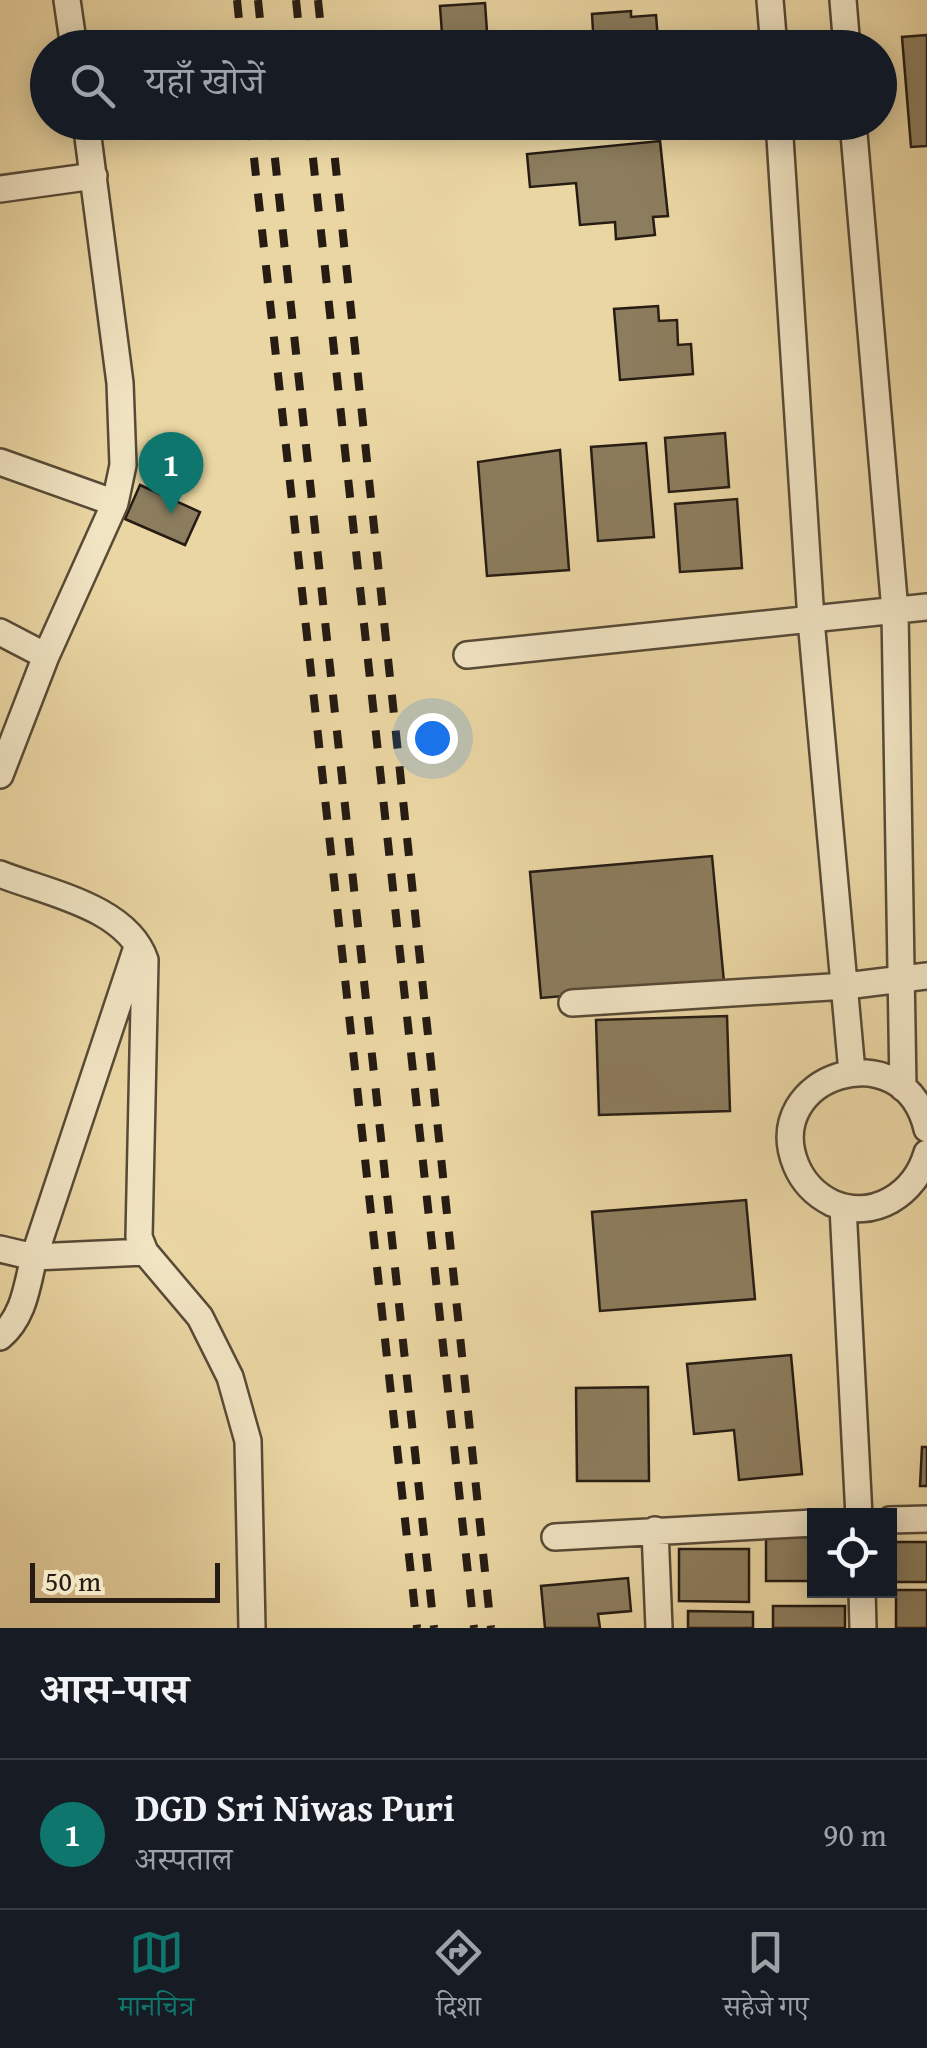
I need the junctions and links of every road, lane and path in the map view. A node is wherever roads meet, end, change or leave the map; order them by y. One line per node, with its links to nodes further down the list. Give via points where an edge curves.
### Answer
1 (67, 0): 4 (street)
2 (770, 0): 5 (street)
3 (843, 0): 6 (street)
4 (71, 30)
5 (772, 30)
6 (846, 30)
7 (89, 140): 10 (street)
8 (780, 140): 16 (street)
9 (855, 140): 15 (street)
10 (94, 176): 11 (street); 13 (street, via 125,432)
11 (0, 189)
12 (0, 462): 13 (street)
13 (115, 504): 19 (street)
14 (927, 607): 15 (street)
15 (894, 611): 16 (street); 23 (street)
16 (811, 620): 18 (street); 24 (street)
17 (0, 632): 19 (street)
18 (467, 655)
19 (46, 656): 20 (street)
20 (0, 775)
21 (0, 874): 22 (street, via 96,912)
22 (139, 942): 32 (street, via 145,960 138,1215); 33 (street)
23 (914, 977): 24 (street); 27 (street)
24 (846, 986): 25 (street); 26 (street)
25 (572, 1003)
26 (852, 1072): 27 (street, via 874,1073); 30 (street, via 809,1094 792,1131 803,1178)
27 (904, 1088): 28 (street)
28 (927, 1129)
29 (927, 1154): 30 (street, via 914,1182 892,1201)
30 (843, 1206): 35 (street)
31 (0, 1249): 33 (street)
32 (145, 1252): 33 (street); 42 (street, via 200,1317 230,1377 248,1441)
33 (34, 1256): 34 (street, via 22,1306)
34 (0, 1337)
35 (859, 1508)
36 (927, 1519): 37 (street)
37 (897, 1520)
38 (807, 1523): 39 (street)
39 (655, 1530): 40 (street); 43 (street)
40 (555, 1537)
41 (862, 1598): 44 (street)
42 (252, 1628)
43 (659, 1628)
44 (863, 1628)

